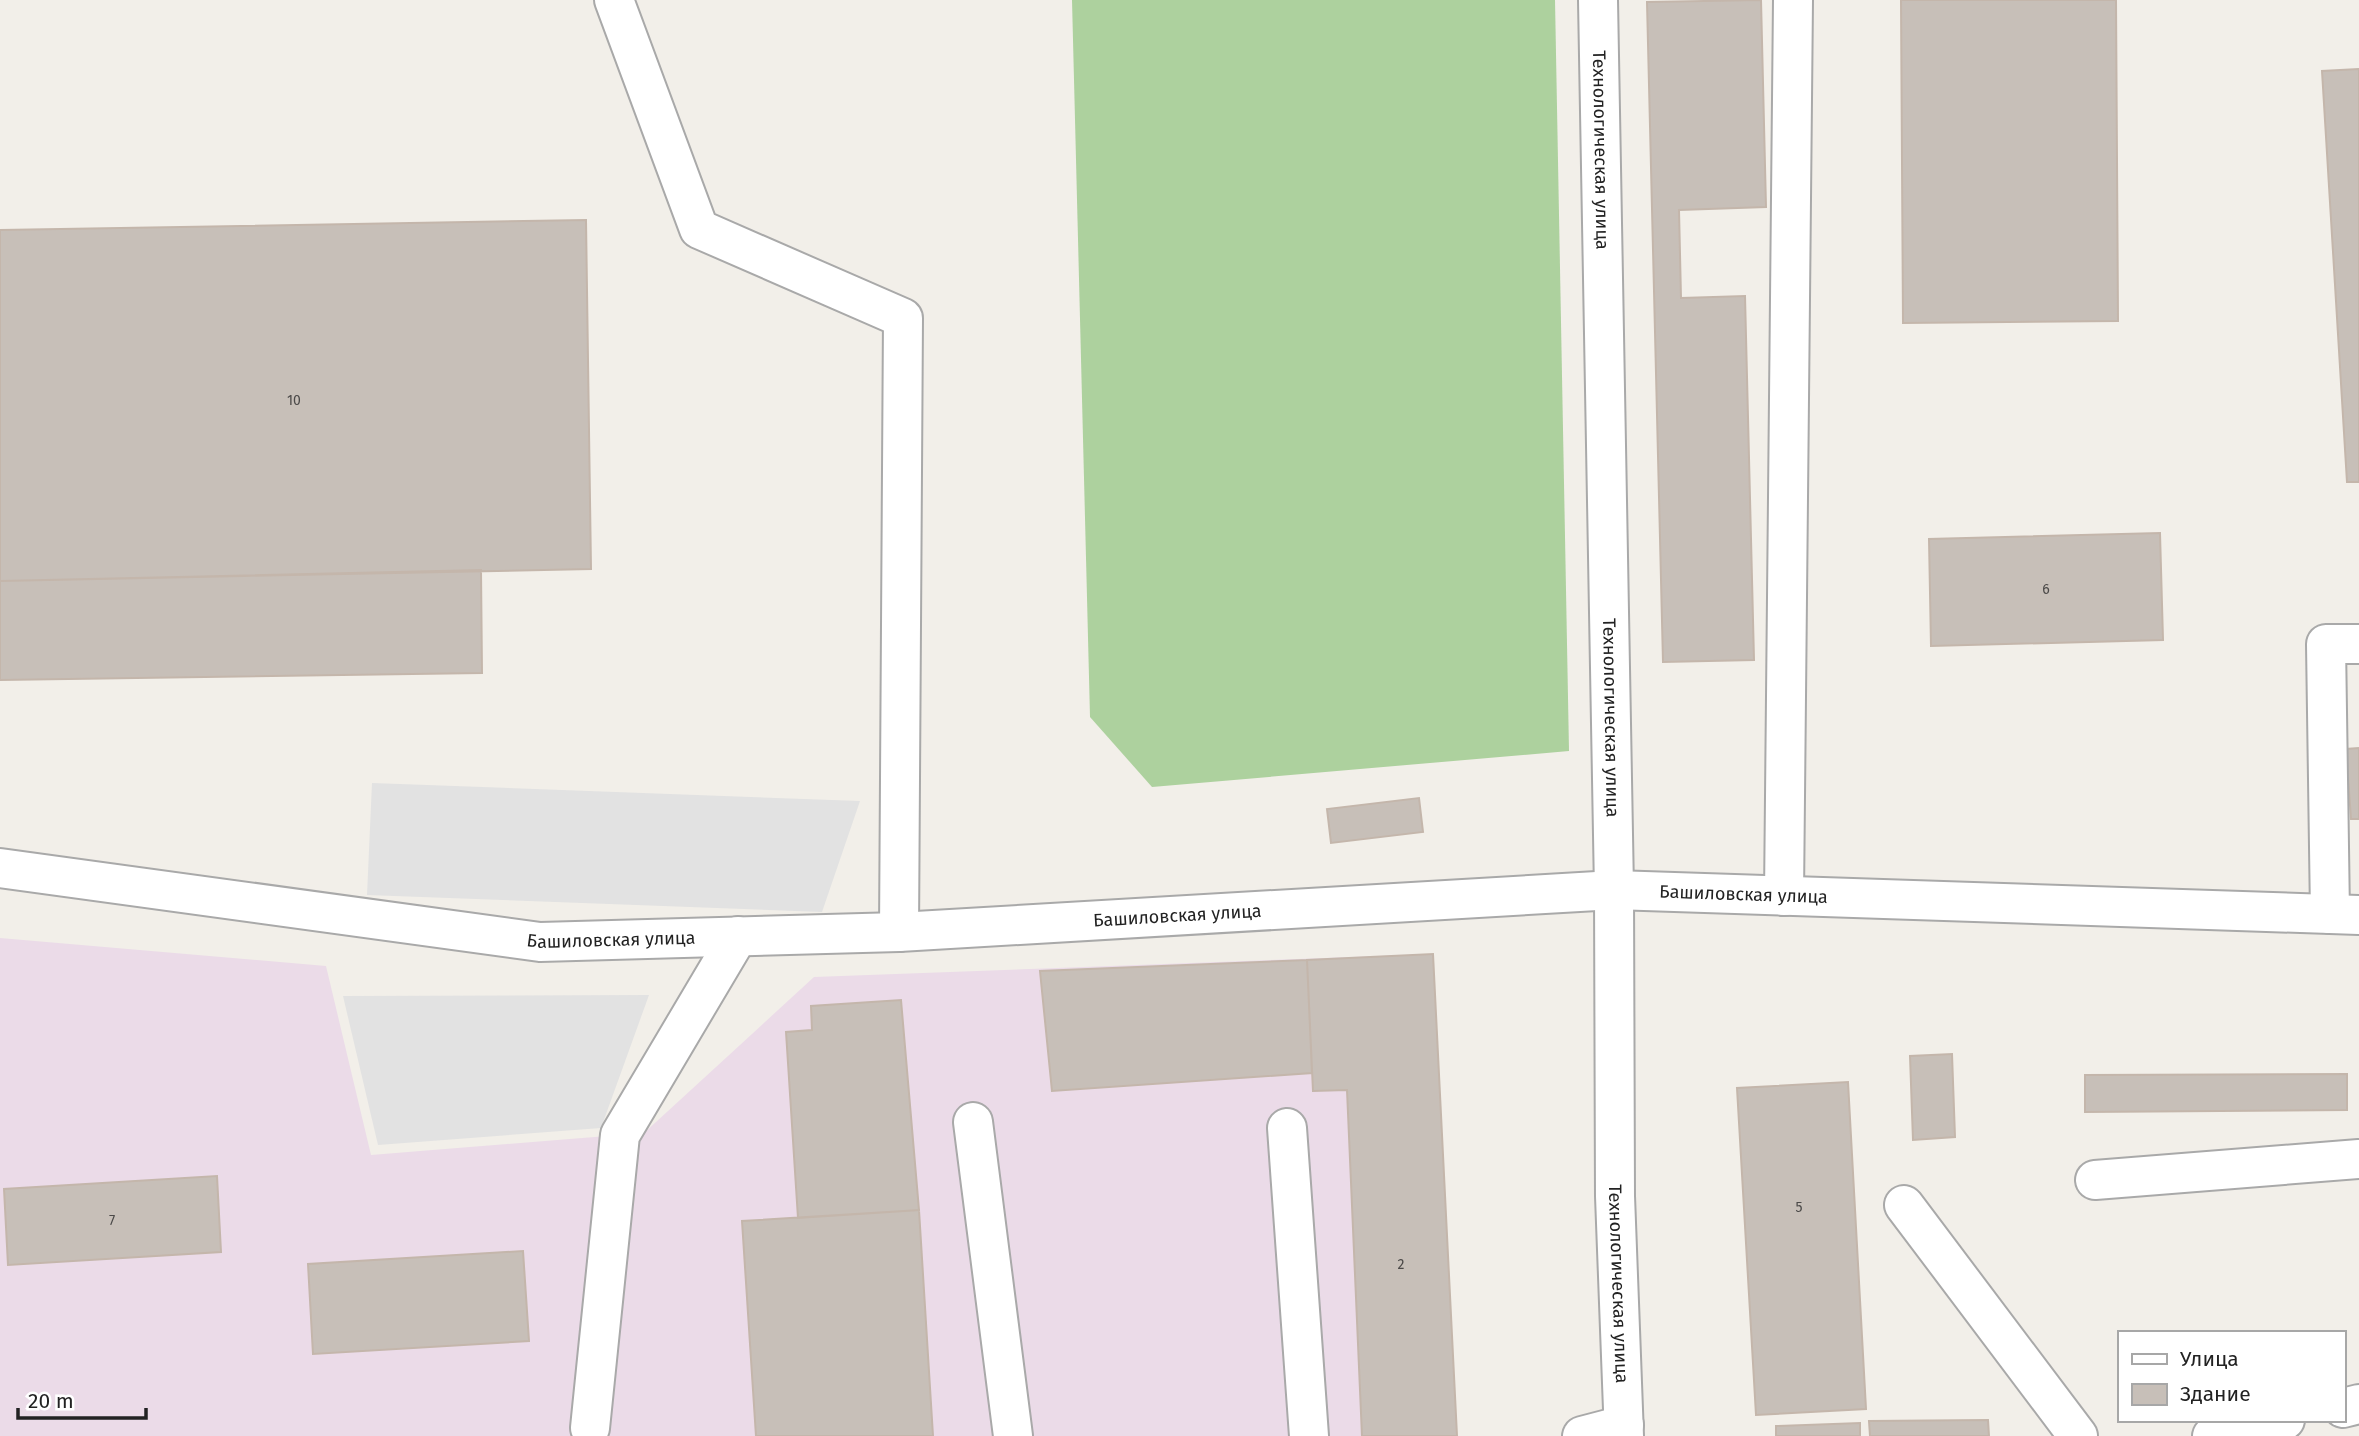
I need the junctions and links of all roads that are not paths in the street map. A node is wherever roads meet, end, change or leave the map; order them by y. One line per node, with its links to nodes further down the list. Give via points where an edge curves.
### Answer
1 (614, 0): 9 (street, via 699,229 903,318)
2 (1598, 0): 6 (street, Технологическая улица)
3 (1793, 0): 7 (street)
4 (2359, 644): 8 (street, via 2326,644)
5 (0, 868): 10 (street, Башиловская улица, via 540,942)
6 (1614, 890): 7 (street, Башиловская улица); 9 (street, Башиловская улица); 18 (street, Технологическая улица, via 1615,1196)
7 (1784, 896): 8 (street, Башиловская улица)
8 (2344, 914)
9 (899, 932): 10 (street, Башиловская улица)
10 (738, 936): 17 (street, via 620,1135)
11 (972, 1122): 19 (street)
12 (1287, 1128): 20 (street)
13 (2359, 1159): 14 (street)
14 (2095, 1180)
15 (1905, 1205): 22 (street)
16 (2276, 1422): 23 (street)
17 (590, 1428)
18 (1624, 1430): 21 (street)
19 (1013, 1436)
20 (1309, 1436)
21 (1582, 1436)
22 (2078, 1436)
23 (2212, 1436)

